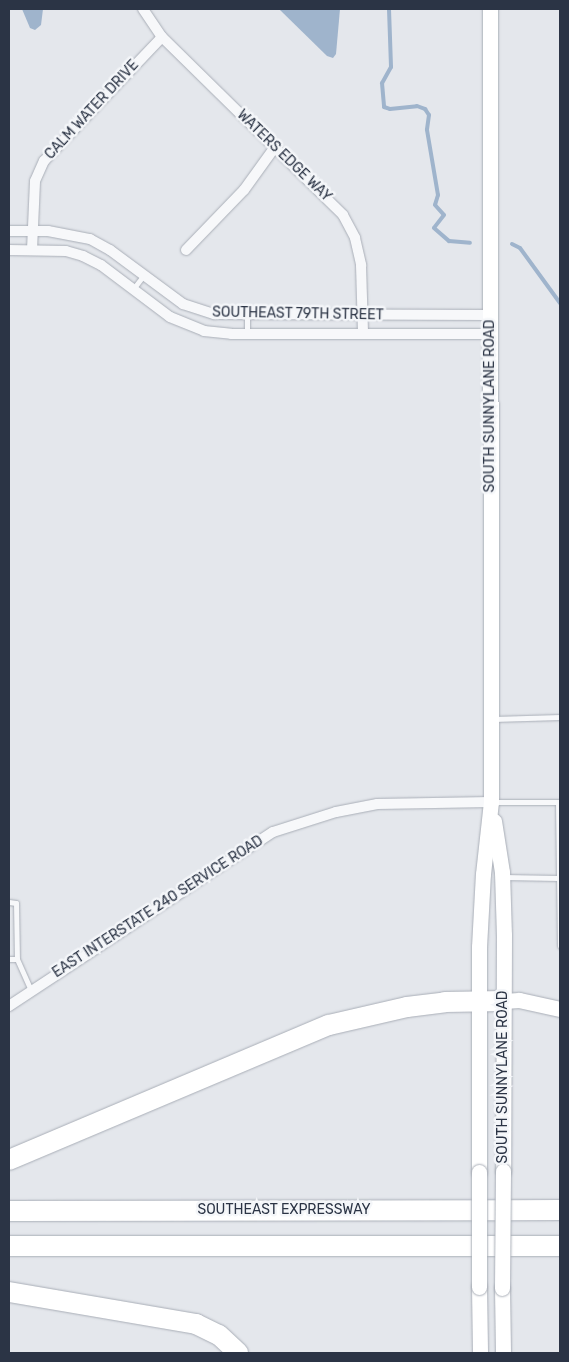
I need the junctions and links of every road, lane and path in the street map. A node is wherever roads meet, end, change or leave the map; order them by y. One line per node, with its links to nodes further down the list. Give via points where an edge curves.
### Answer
1 (142, 9): 3 (street, WATERS EDGE WAY)
2 (490, 9): 12 (main road, SOUTH SUNNYLANE ROAD)
3 (162, 37): 4 (street, WATERS EDGE WAY); 6 (street, CALM WATER DRIVE, via 44,161 35,181)
4 (275, 147): 9 (street, via 244,190); 14 (street, WATERS EDGE WAY, via 332,203 349,226 361,265)
5 (9, 231): 6 (street, SOUTHEAST 79TH STREET)
6 (32, 231): 8 (street, CALM WATER DRIVE); 10 (street, SOUTHEAST 79TH STREET, via 70,233 90,239)
7 (9, 250): 8 (street, SOUTHEAST 79TH STREET)
8 (32, 250): 11 (street, SOUTHEAST 79TH STREET, via 66,251 83,256)
9 (186, 250)
10 (144, 275): 11 (lane); 13 (street, SOUTHEAST 79TH STREET, via 183,304 198,310)
11 (132, 289): 15 (street, SOUTHEAST 79TH STREET, via 188,326 220,333)
12 (490, 315): 14 (street, SOUTHEAST 79TH STREET); 17 (main road, SOUTH SUNNYLANE ROAD)
13 (247, 316): 14 (street, SOUTHEAST 79TH STREET); 15 (lane)
14 (363, 316): 16 (street, WATERS EDGE WAY)
15 (247, 334): 16 (street, SOUTHEAST 79TH STREET)
16 (363, 334): 17 (street, SOUTHEAST 79TH STREET)
17 (490, 334): 19 (main road, SOUTH SUNNYLANE ROAD)
18 (560, 717): 19 (lane)
19 (491, 720): 20 (main road, SOUTH SUNNYLANE ROAD)
20 (491, 802): 21 (lane); 22 (main road, SOUTH SUNNYLANE ROAD); 28 (street, EAST INTERSTATE 240 SERVICE ROAD, via 377,804 336,812 273,832); 29 (main road, SOUTH SUNNYLANE ROAD, via 483,874)
21 (559, 802): 23 (lane)
22 (502, 877): 23 (lane); 30 (main road, SOUTH SUNNYLANE ROAD)
23 (558, 878): 25 (lane)
24 (9, 902): 27 (lane, via 16,902)
25 (560, 946)
26 (9, 959): 27 (lane)
27 (17, 959): 28 (lane)
28 (31, 991): 31 (street, EAST INTERSTATE 240 SERVICE ROAD)
29 (480, 1001): 30 (highway); 33 (highway, via 407,1007 329,1025); 40 (main road, SOUTH SUNNYLANE ROAD, bridge)
30 (504, 1001): 32 (main road, via 519,1000); 41 (main road, SOUTH SUNNYLANE ROAD, bridge)
31 (9, 1006)
32 (560, 1009)
33 (9, 1160)
34 (560, 1210): 35 (highway, SOUTHEAST EXPRESSWAY)
35 (9, 1211)
36 (9, 1246): 37 (highway)
37 (560, 1246)
38 (9, 1292): 39 (highway, via 196,1324 219,1335)
39 (238, 1353)
40 (480, 1353)
41 (503, 1353)

